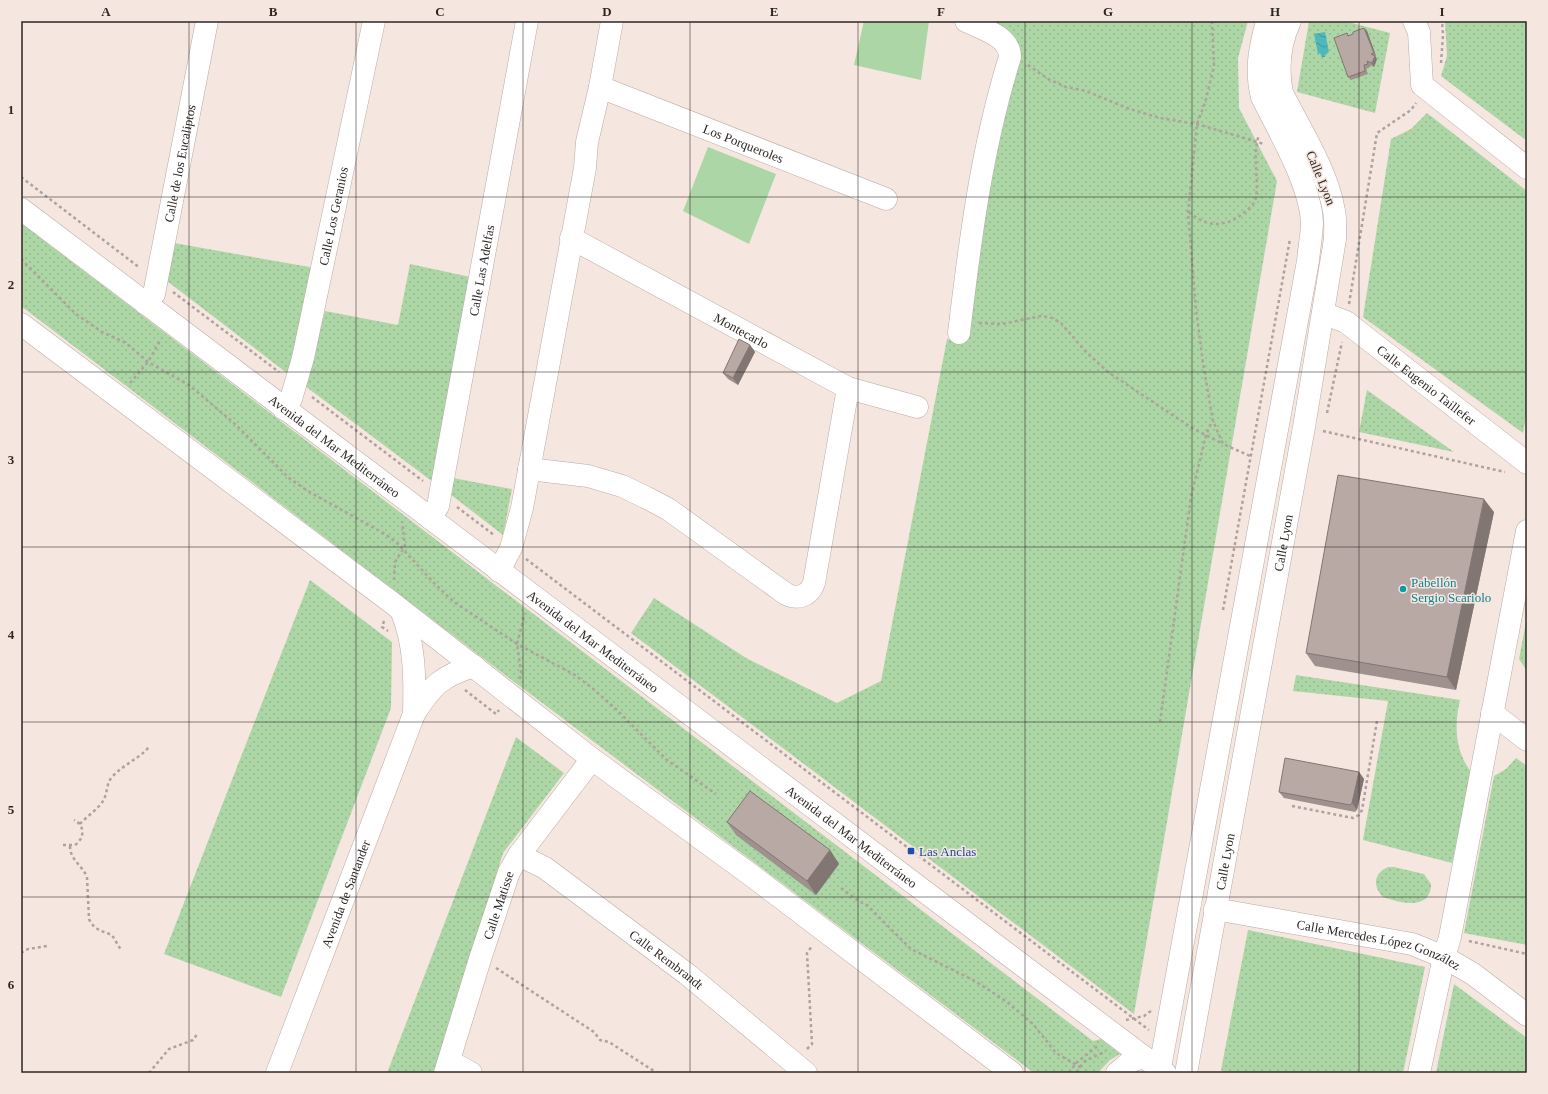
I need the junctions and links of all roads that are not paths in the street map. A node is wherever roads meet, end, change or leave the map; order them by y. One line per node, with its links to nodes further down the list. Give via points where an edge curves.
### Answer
1 (207, 21): 14 (street, Calle de los Eucaliptos, via 154,294)
2 (374, 21): 20 (street, Calle Los Geranios, via 302,358 291,399)
3 (527, 21): 23 (street, Calle Las Adelfas, via 438,506)
4 (612, 21): 9 (street)
5 (966, 21): 17 (street, via 1005,42 1010,57 976,204)
6 (1267, 21): 38 (street, Calle Lyon, via 1258,66 1258,83 1262,97 1303,182 1312,222 1308,261)
7 (1290, 21): 15 (street, Calle Lyon, via 1278,66 1282,93 1320,170 1335,212 1335,239)
8 (1414, 21): 10 (street, via 1419,32 1422,85)
9 (600, 87): 11 (street, Los Porqueroles); 13 (street, via 587,142 585,168)
10 (1527, 168)
11 (886, 199)
12 (21, 209): 14 (street, Avenida del Mar Mediterráneo)
13 (572, 238): 18 (street, Montecarlo); 21 (street)
14 (146, 304): 20 (street, Avenida del Mar Mediterráneo)
15 (1323, 313): 22 (street, Calle Eugenio Taillefer, via 1346,322); 33 (street, Calle Lyon, via 1314,429)
16 (21, 324): 26 (street)
17 (960, 326)
18 (848, 388): 19 (street, Montecarlo); 21 (street, via 814,583 803,596 786,594 668,509 628,489 588,476)
19 (917, 407)
20 (284, 409): 23 (street, Avenida del Mar Mediterráneo)
21 (529, 468): 25 (street, via 511,548)
22 (1519, 468)
23 (430, 518): 25 (street, Avenida del Mar Mediterráneo)
24 (1527, 531): 28 (street)
25 (499, 571): 38 (street, Avenida del Mar Mediterráneo)
26 (396, 606): 27 (street); 29 (street, Avenida de Santander, via 409,628 413,650)
27 (474, 666): 29 (street, Avenida de Santander, via 447,676 433,686); 31 (street)
28 (1492, 713): 30 (street); 34 (street)
29 (414, 714): 39 (street, Avenida de Santander)
30 (1527, 740)
31 (592, 759): 32 (street, Calle Matisse); 41 (street)
32 (519, 855): 36 (street, Calle Matisse, via 509,872); 37 (street, Calle Rembrandt, via 545,868 687,974)
33 (1216, 909): 34 (street, Calle Mercedes López González, via 1412,944); 43 (street, Calle Lyon)
34 (1447, 947): 35 (street, Calle Mercedes López González, via 1473,974); 44 (street)
35 (1527, 1015)
36 (447, 1067): 40 (street)
37 (799, 1068)
38 (1157, 1068): 42 (street, via 1131,1061)
39 (277, 1073)
40 (471, 1073)
41 (1012, 1073)
42 (1117, 1073)
43 (1186, 1073)
44 (1419, 1073)

